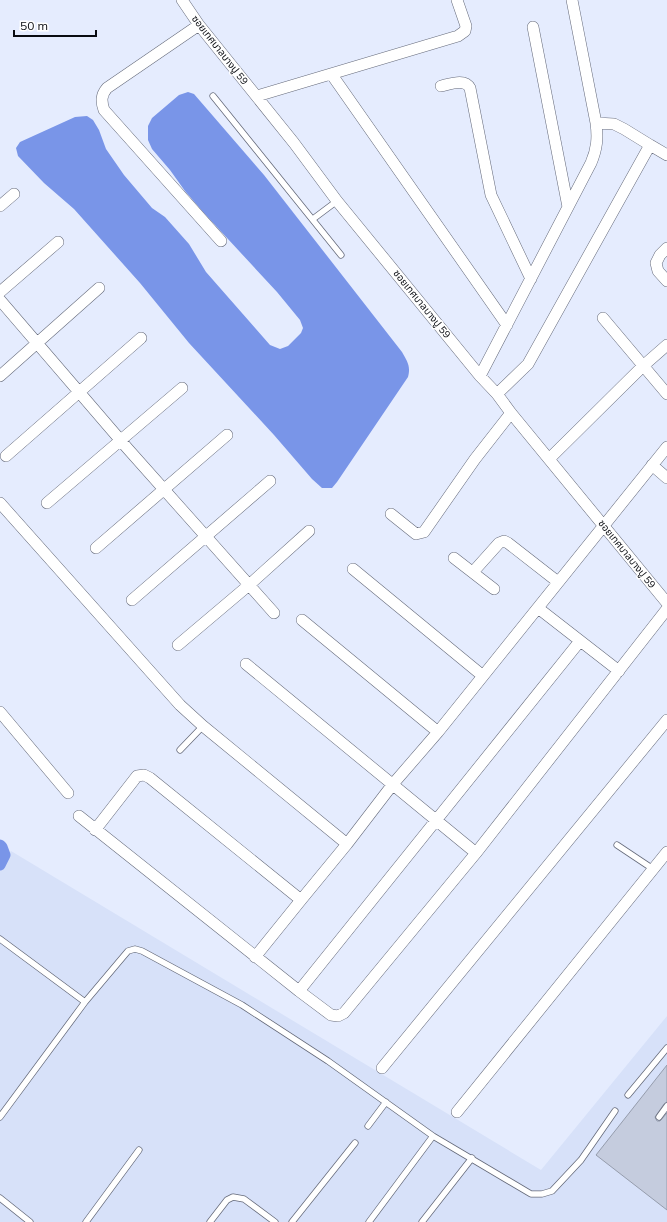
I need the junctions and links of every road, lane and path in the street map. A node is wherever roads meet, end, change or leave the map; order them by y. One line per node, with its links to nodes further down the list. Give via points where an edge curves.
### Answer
1 (182, 0): 4 (street, ซอยเทศบาลบางปู 59)
2 (457, 0): 6 (street, via 466,26 465,31 458,36)
3 (572, 0): 10 (street)
4 (199, 24): 9 (street, ซอยเทศบาลบางปู 59); 18 (street, via 107,88 101,101 104,110)
5 (534, 27): 16 (street)
6 (332, 75): 9 (street); 28 (street)
7 (441, 86): 22 (street, via 464,82 470,88 491,195)
8 (213, 96): 17 (lane)
9 (257, 96): 14 (street, ซอยเทศบาลบางปู 59)
10 (596, 123): 11 (street, via 614,124); 16 (street, via 595,153)
11 (650, 145): 12 (street); 37 (street, via 528,364)
12 (667, 155)
13 (14, 194): 15 (street)
14 (337, 201): 17 (lane); 34 (street, ซอยเทศบาลบางปู 59)
15 (0, 206)
16 (568, 207): 22 (street)
17 (312, 219): 21 (lane)
18 (221, 241)
19 (58, 242): 25 (street)
20 (667, 248): 23 (street, via 656,263 658,271)
21 (342, 255)
22 (531, 279): 28 (street)
23 (667, 281)
24 (100, 288): 30 (street)
25 (0, 292)
26 (0, 300): 30 (street)
27 (603, 318): 32 (street)
28 (507, 325): 34 (street)
29 (141, 338): 36 (street)
30 (37, 343): 33 (street); 36 (street)
31 (667, 346): 32 (street)
32 (643, 366): 38 (street); 44 (street)
33 (0, 376)
34 (480, 376): 37 (street, ซอยเทศบาลบางปู 59)
35 (182, 388): 41 (street)
36 (79, 392): 41 (street); 43 (street)
37 (497, 394): 39 (street, ซอยเทศบาลบางปู 59)
38 (667, 394)
39 (510, 413): 44 (street, ซอยเทศบาลบางปู 59); 51 (street, via 424,532 416,534)
40 (227, 435): 48 (street)
41 (121, 440): 48 (street); 50 (street)
42 (667, 447): 45 (street)
43 (6, 456)
44 (549, 459): 52 (street, ซอยเทศบาลบางปู 59)
45 (652, 465): 46 (street); 52 (street)
46 (667, 478)
47 (270, 481): 54 (street)
48 (164, 489): 54 (street); 55 (street)
49 (0, 503): 75 (street, via 180,705)
50 (47, 503)
51 (390, 514)
52 (604, 526): 59 (street); 63 (street, ซอยเทศบาลบางปู 59)
53 (309, 531): 60 (street)
54 (206, 536): 60 (street); 62 (street)
55 (96, 548)
56 (454, 558): 58 (street)
57 (353, 569): 72 (street)
58 (473, 572): 59 (street, via 499,543 504,542); 61 (street)
59 (558, 582): 64 (street)
60 (249, 584): 66 (street); 69 (street)
61 (494, 589)
62 (132, 600)
63 (667, 603)
64 (538, 608): 68 (street); 72 (street)
65 (667, 609): 71 (street)
66 (274, 613)
67 (302, 620): 76 (street)
68 (580, 641): 71 (street); 81 (street)
69 (178, 645)
70 (246, 664): 78 (street)
71 (619, 671): 86 (street)
72 (483, 676): 76 (street)
73 (0, 712): 79 (street)
74 (667, 720): 94 (street)
75 (203, 726): 77 (lane); 83 (street)
76 (438, 732): 78 (street)
77 (180, 750)
78 (393, 784): 81 (street); 83 (street)
79 (68, 793)
80 (79, 816): 82 (street)
81 (436, 821): 86 (street); 91 (street)
82 (95, 830): 88 (street, via 137,776 144,775); 90 (street)
83 (347, 844): 88 (street)
84 (617, 845): 87 (lane)
85 (667, 852): 87 (street)
86 (476, 853): 91 (street, via 344,1013 338,1016 331,1015)
87 (653, 869): 99 (street)
88 (301, 900): 90 (street)
89 (0, 939): 92 (lane)
90 (255, 957): 91 (street)
91 (299, 991)
92 (85, 1002): 96 (lane, via 128,951 142,951 242,1005); 100 (lane)
93 (667, 1048): 95 (lane)
94 (382, 1068)
95 (628, 1095)
96 (386, 1102): 102 (lane); 103 (lane)
97 (667, 1106): 101 (lane)
98 (615, 1111): 106 (lane, via 581,1160 552,1191 547,1193 531,1194)
99 (457, 1112)
100 (0, 1117)
101 (659, 1117)
102 (368, 1126)
103 (433, 1136): 106 (lane); 113 (lane)
104 (355, 1143): 112 (lane)
105 (139, 1150): 109 (lane)
106 (472, 1158): 114 (lane)
107 (0, 1198): 108 (lane)
108 (30, 1222)
109 (86, 1222)
110 (210, 1222): 111 (lane, via 227,1200 233,1198 244,1199)
111 (275, 1222)
112 (292, 1222)
113 (369, 1222)
114 (422, 1222)

